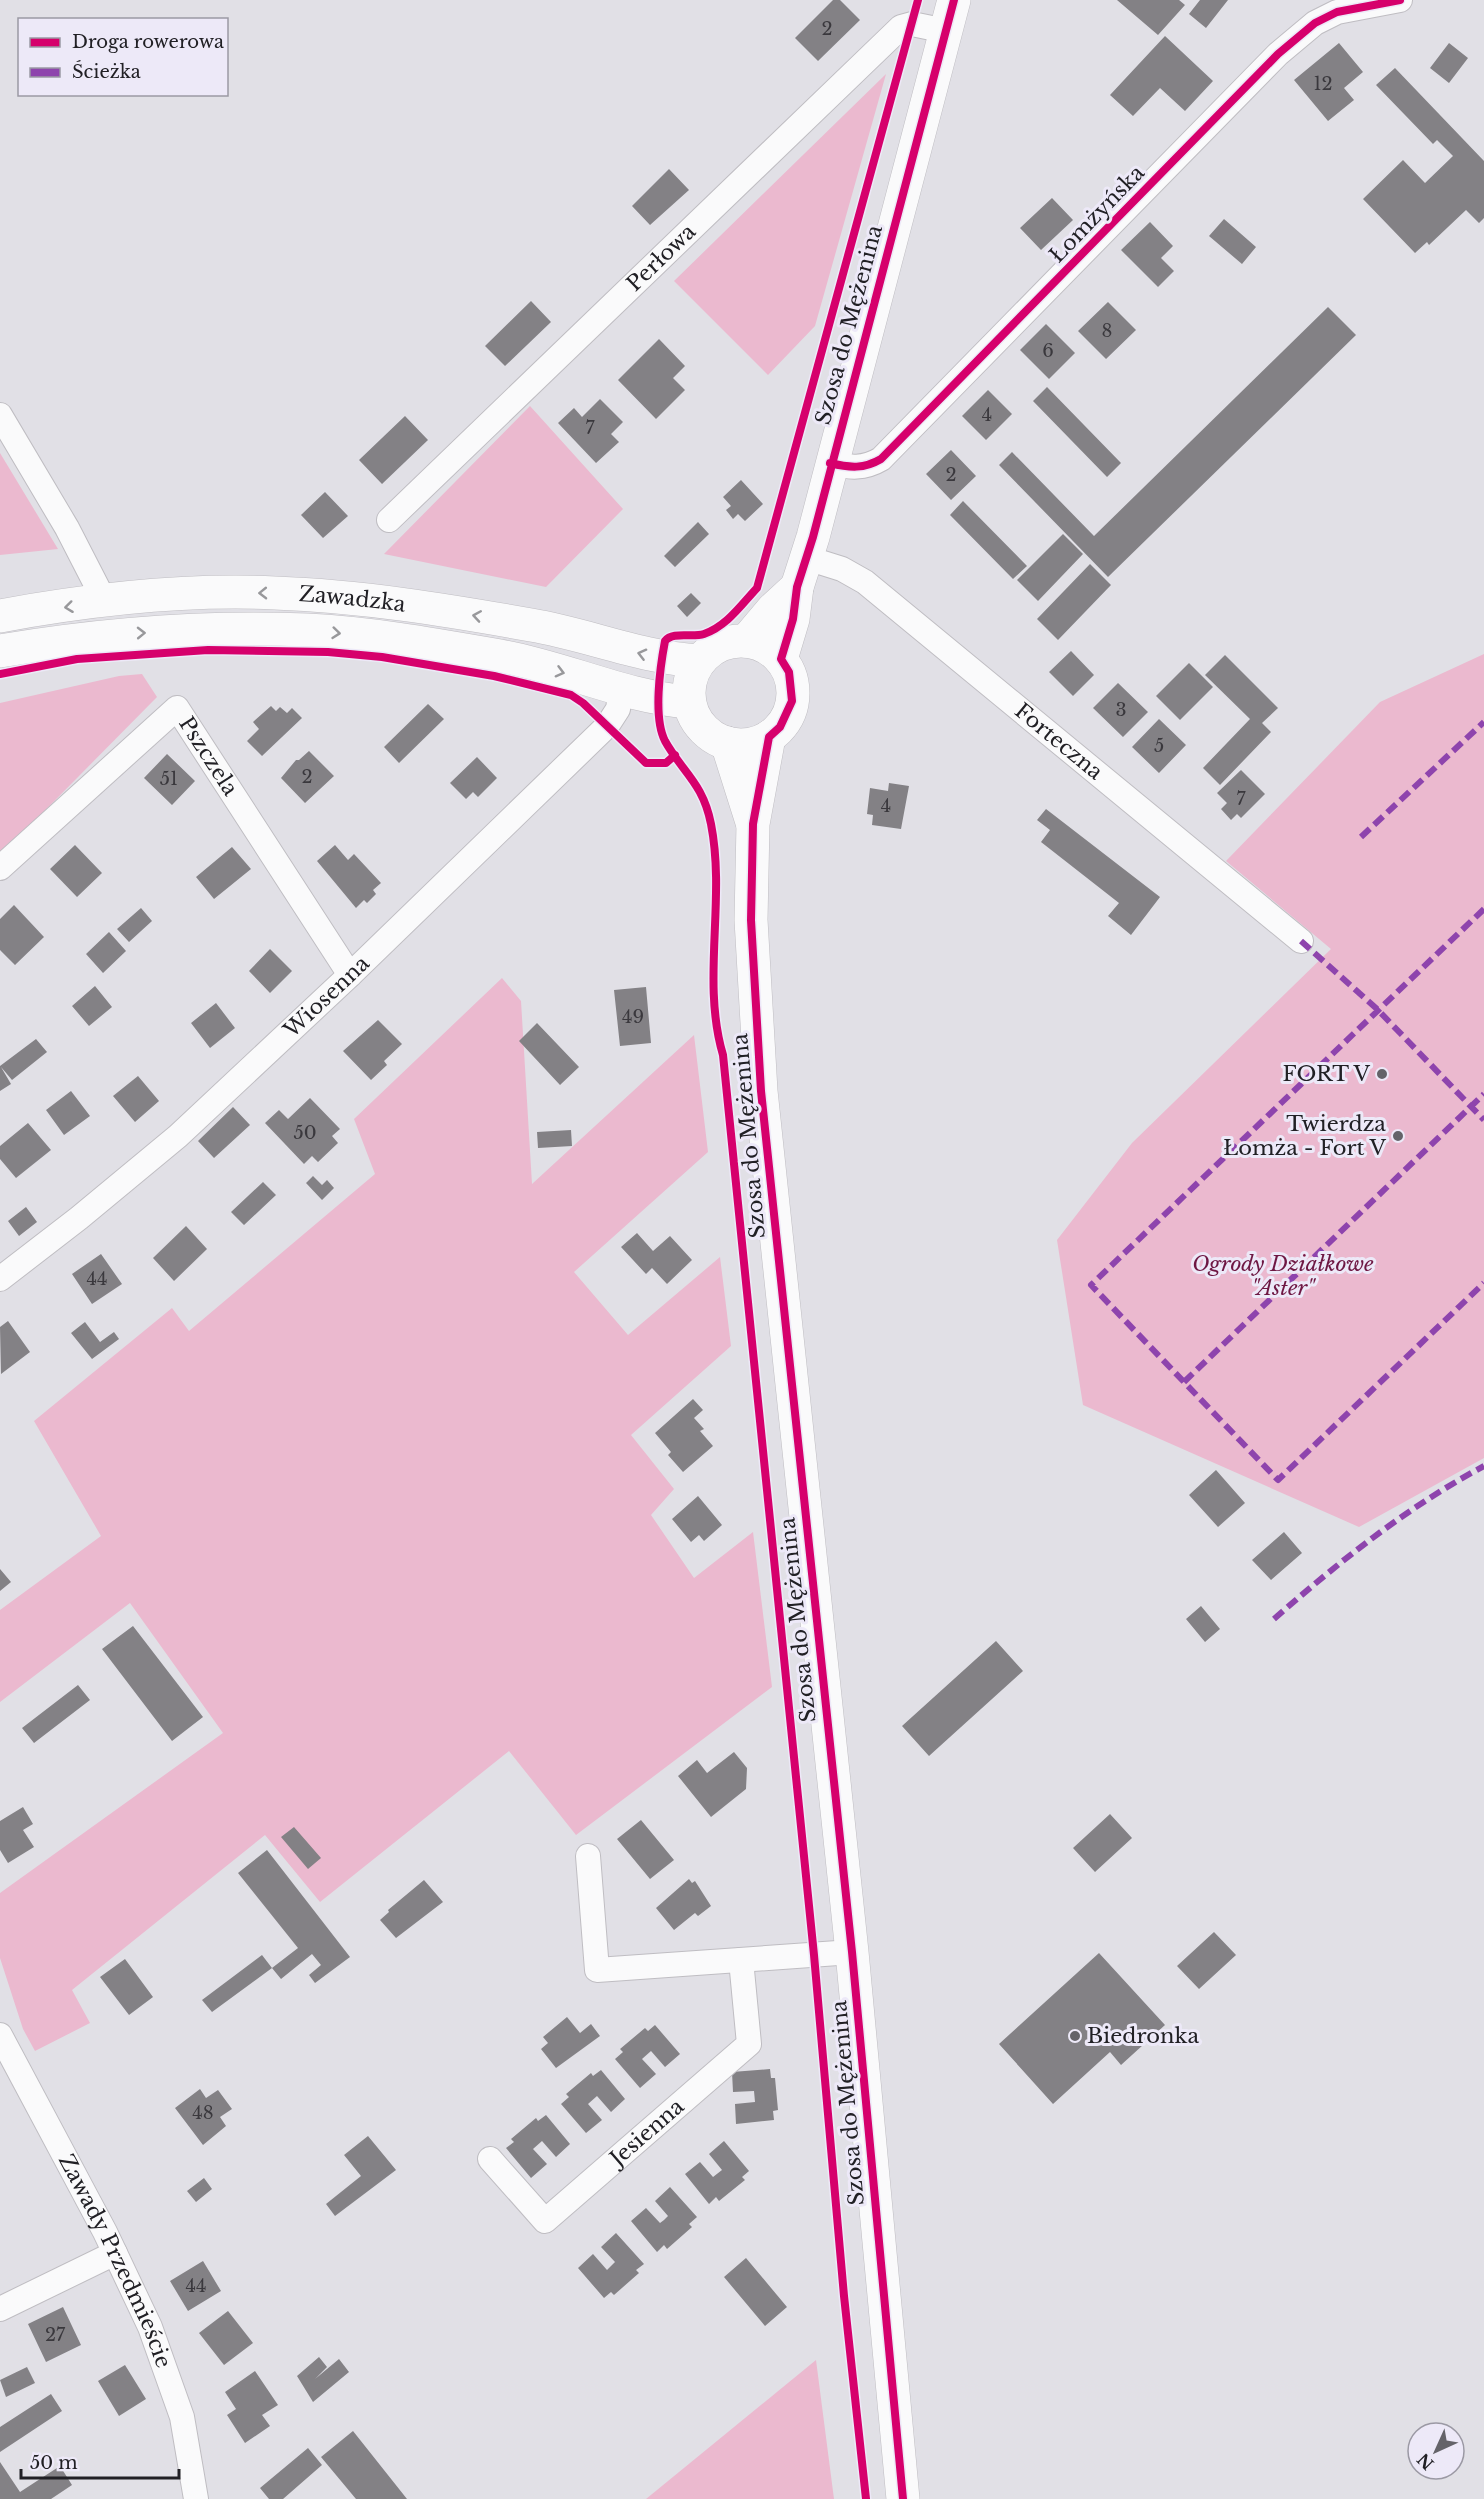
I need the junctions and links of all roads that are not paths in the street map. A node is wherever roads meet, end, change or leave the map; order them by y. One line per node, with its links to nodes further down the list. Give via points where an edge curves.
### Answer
1 (954, 0): 4 (main road, Szosa do Mężenina)
2 (1400, 0): 3 (street, Łomżyńska)
3 (1336, 6): 6 (street, Łomżyńska, via 1278,54 881,459 868,466)
4 (946, 31): 6 (main road, Szosa do Mężenina); 7 (street, Perłowa, via 912,24 901,27)
5 (0, 415): 9 (street, via 67,528)
6 (830, 463): 8 (main road, Szosa do Mężenina)
7 (389, 520)
8 (802, 572): 12 (main road); 15 (main road, Szosa do Mężenina); 23 (street, Forteczna, via 842,569 865,582)
9 (105, 602): 10 (main road, Zawadzka, one-way to 9, via 357,598 273,593 186,594); 11 (main road, Zawadzka, one-way to 11)
10 (434, 609): 13 (main road); 16 (main road, Zawadzka, one-way to 10, via 662,658 535,626)
11 (0, 616)
12 (746, 641): 15 (main road, via 765,647); 16 (main road, via 720,645)
13 (428, 644): 14 (main road, Zawadzka, one-way to 13, via 74,638 156,632 308,630); 17 (main road, Zawadzka, one-way to 17, via 504,657)
14 (0, 651)
15 (781, 659): 19 (main road, via 789,672 792,701 784,721)
16 (699, 661): 18 (main road, via 692,673)
17 (621, 689): 18 (main road, Zawadzka); 24 (street, Wiosenna, via 618,709 607,726)
18 (689, 702): 20 (main road, via 696,720 710,735)
19 (769, 737): 20 (main road, via 748,744); 21 (main road, Szosa do Mężenina)
20 (727, 743): 21 (main road, Szosa do Mężenina)
21 (753, 824): 27 (main road, Szosa do Mężenina, via 751,920 760,1091)
22 (0, 868): 24 (street, Pszczela, via 177,708)
23 (1301, 941)
24 (350, 975): 25 (street, Wiosenna, via 178,1136)
25 (0, 1279)
26 (588, 1856): 28 (street, via 597,1970)
27 (852, 1952): 28 (street); 34 (main road, Szosa do Mężenina)
28 (741, 1960): 30 (street, Jesienna, via 748,2044 545,2221)
29 (0, 2035): 31 (street, Zawady Przedmieście)
30 (490, 2159)
31 (114, 2253): 32 (street); 33 (street, Zawady Przedmieście, via 150,2327 182,2417)
32 (0, 2309)
33 (196, 2499)
34 (903, 2499)

